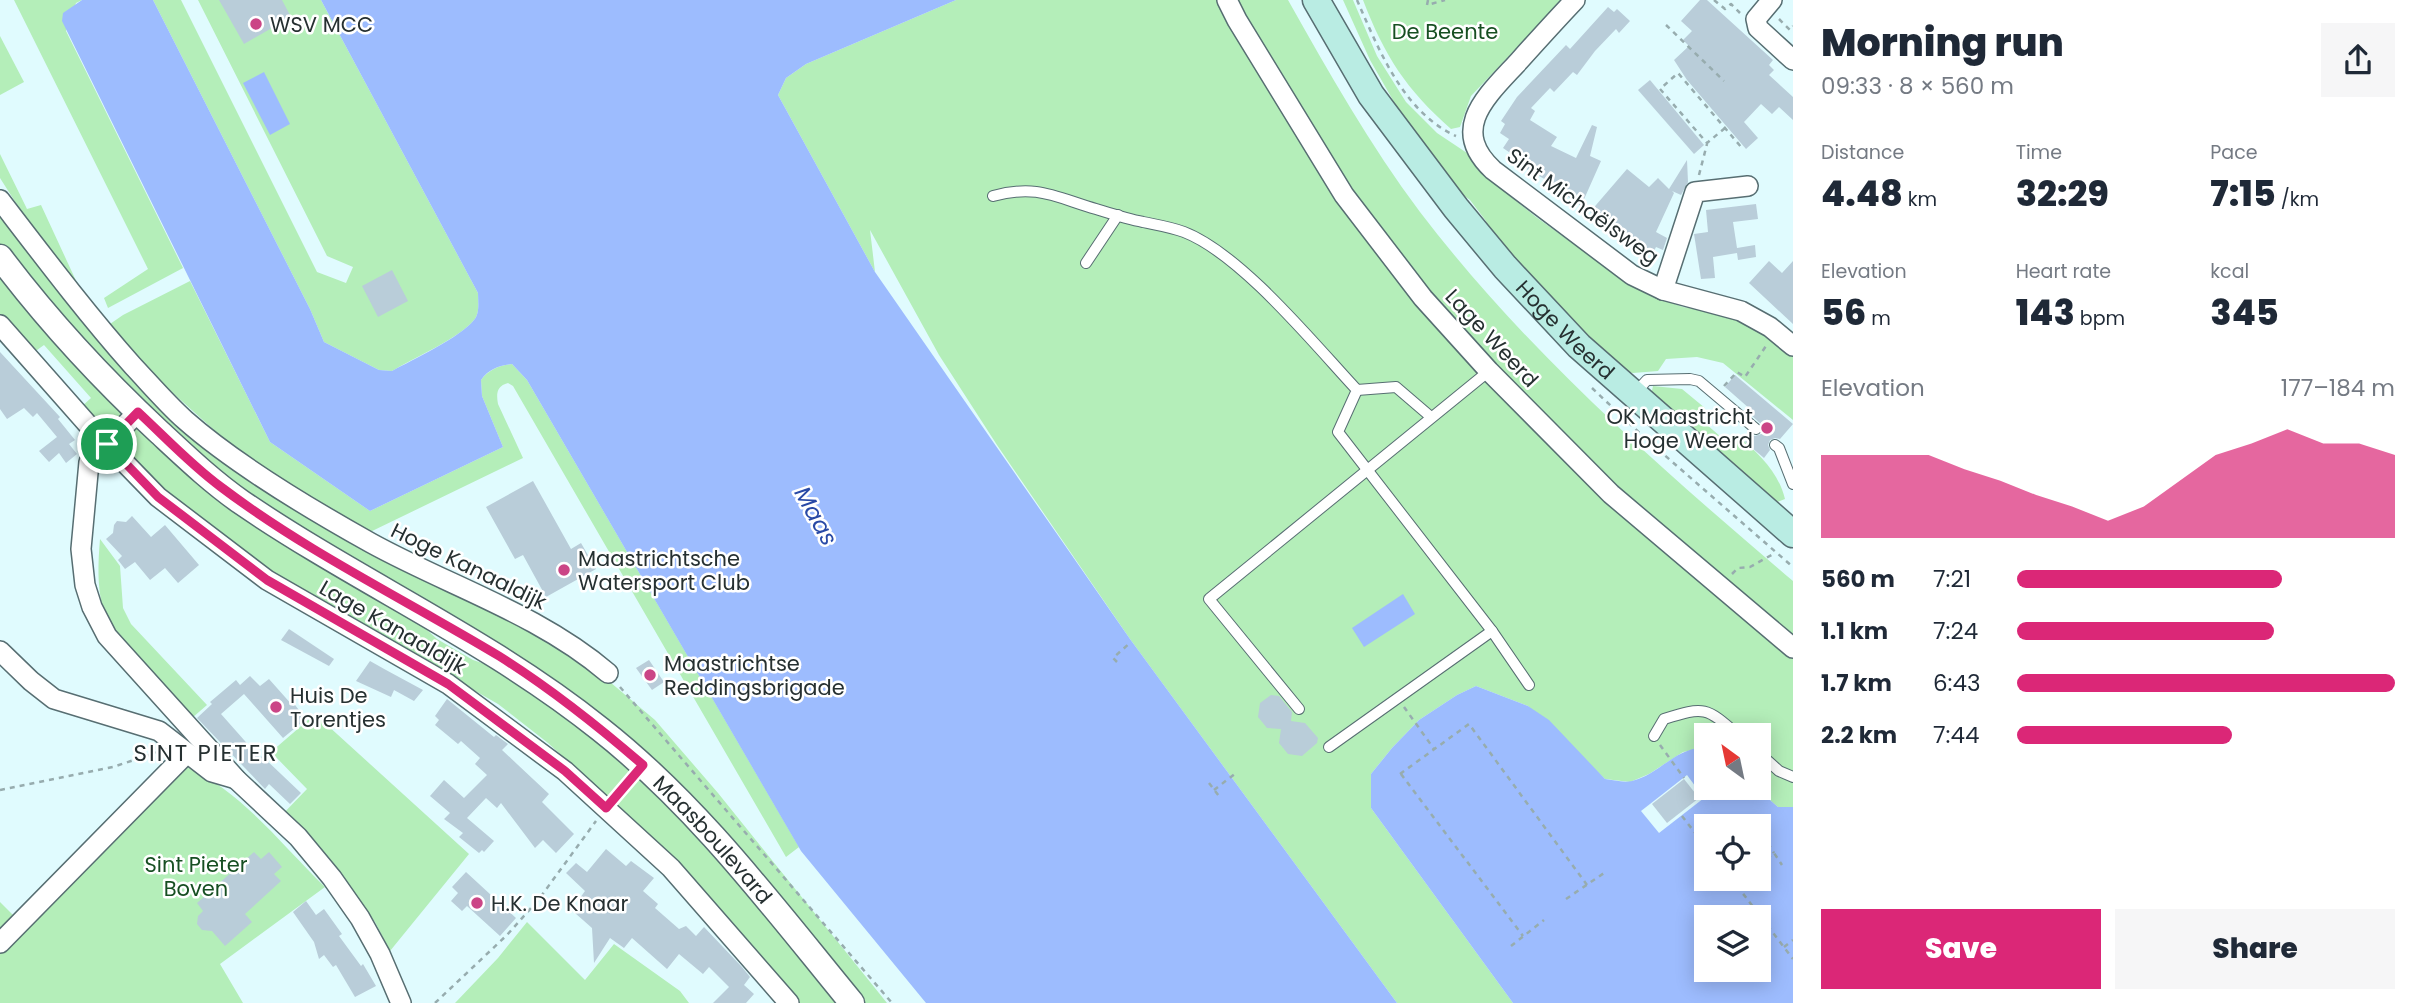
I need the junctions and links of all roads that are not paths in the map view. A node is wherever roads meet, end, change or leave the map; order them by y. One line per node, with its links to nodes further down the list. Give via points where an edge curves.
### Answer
1 (1227, 0): 17 (street, Lage Weerd, via 1344,195 1423,298)
2 (1316, 0): 7 (main road, Hoge Weerd, via 1371,95)
3 (1337, 0): 7 (main road, Hoge Weerd)
4 (1575, 0): 14 (street, Sint Michaëlsweg, via 1483,99 1473,123 1473,138 1481,158 1493,170 1619,266)
5 (1772, 0): 6 (street, via 1756,19 1758,28)
6 (1793, 60)
7 (1396, 127): 19 (main road, Hoge Weerd, via 1505,267 1579,346)
8 (1748, 186): 14 (street, via 1695,192)
9 (993, 195): 11 (lane, via 1037,190)
10 (0, 200): 31 (street, Hoge Kanaaldijk, via 106,336 160,396 211,441 371,543 546,629)
11 (1118, 215): 13 (lane); 18 (lane, via 1187,233 1218,252 1273,301)
12 (0, 257): 20 (street, Maasboulevard, via 91,367)
13 (1086, 263)
14 (1663, 290): 16 (street, Sint Michaëlsweg, via 1741,311)
15 (0, 325): 23 (street, Lage Kanaaldijk)
16 (1793, 346)
17 (1489, 371): 21 (lane); 29 (street, Lage Weerd, via 1611,494)
18 (1357, 390): 21 (lane, via 1396,387); 25 (lane, via 1338,432)
19 (1634, 396): 22 (lane, via 1647,380 1699,381); 27 (main road, Hoge Weerd)
20 (138, 412): 23 (street); 44 (street, Maasboulevard, via 240,501 508,662 599,727 687,808 734,859)
21 (1431, 417): 25 (lane)
22 (1756, 429)
23 (107, 444): 40 (street, via 89,463 87,480 81,549 92,607 107,636); 43 (street, Lage Kanaaldijk, via 158,497 267,580 448,684 565,771 671,869)
24 (1775, 445): 26 (lane)
25 (1367, 470): 28 (lane); 33 (lane, via 1209,599)
26 (1793, 484)
27 (1793, 532)
28 (1492, 631): 32 (lane); 36 (lane)
29 (1793, 648)
30 (0, 651): 37 (street, via 54,699 152,729)
31 (608, 673)
32 (1529, 685)
33 (1299, 709)
34 (1724, 723): 35 (lane, via 1703,709 1690,711 1664,719)
35 (1654, 736)
36 (1329, 747)
37 (182, 750): 40 (street, via 212,772); 41 (street)
38 (1771, 764): 39 (lane)
39 (1793, 777)
40 (237, 779): 42 (street, via 298,837 331,878 360,918)
41 (0, 943)
42 (401, 1003)
43 (789, 1003)
44 (852, 1003)

